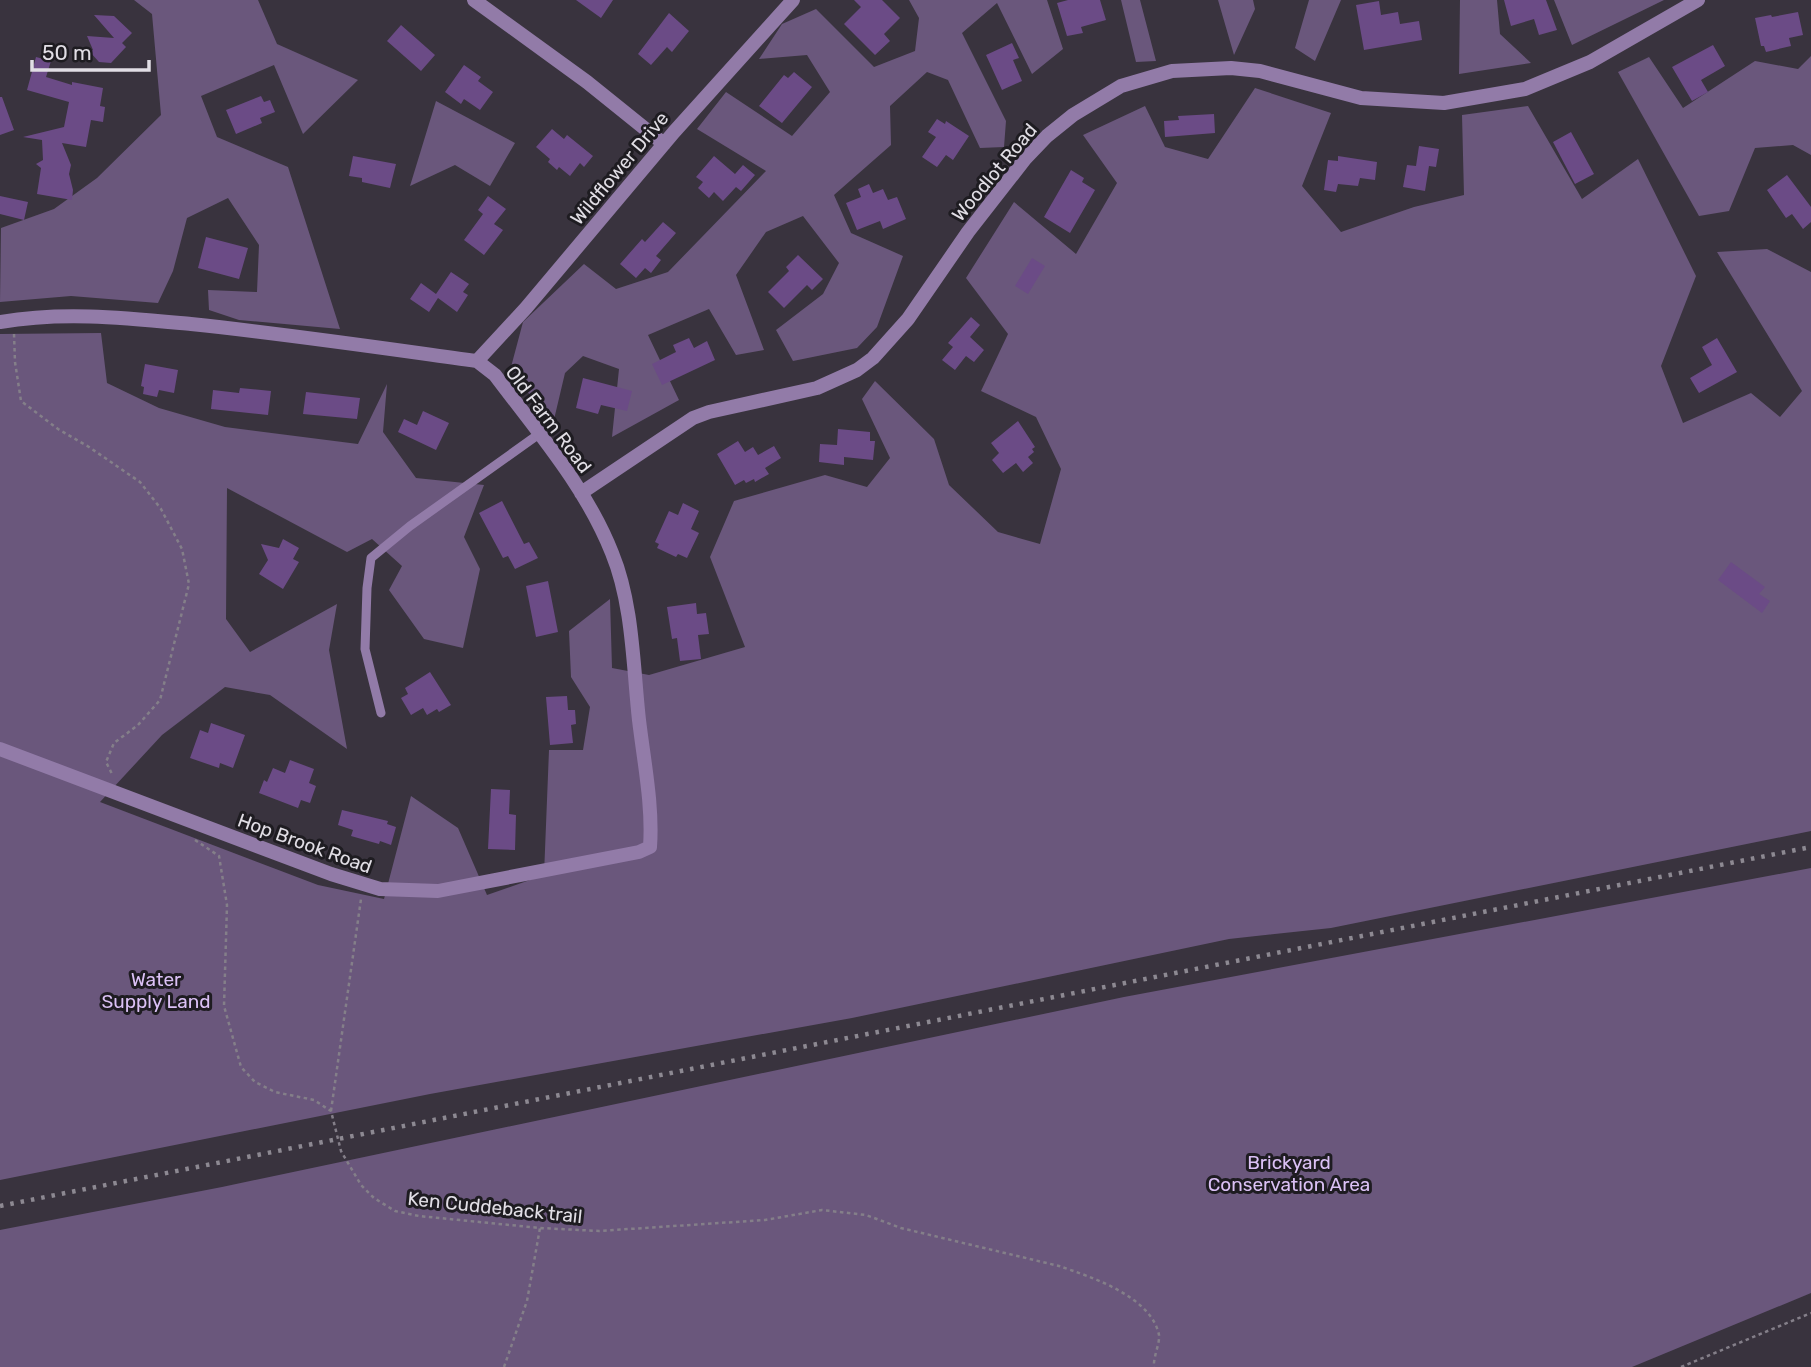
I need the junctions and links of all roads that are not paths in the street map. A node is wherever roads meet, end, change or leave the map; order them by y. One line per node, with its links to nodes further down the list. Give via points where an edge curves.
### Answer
1 (474, 0): 4 (street)
2 (793, 0): 4 (street, Wildflower Drive)
3 (1698, 0): 8 (street, Woodlot Road, via 1590,62 1538,84 1444,103 1361,98 1260,71 1231,68 1172,71 1121,86 1073,115 1025,159 908,319 873,358 817,388 694,418)
4 (664, 144): 6 (street, Wildflower Drive)
5 (7, 321): 6 (street, Old Farm Road, via 114,317)
6 (477, 361): 7 (street, Old Farm Road, via 495,376)
7 (539, 434): 8 (street, Old Farm Road); 9 (lane, via 372,558 365,649)
8 (581, 493): 11 (street, Old Farm Road, via 613,554 625,600)
9 (381, 713)
10 (0, 749): 11 (street, Hop Brook Road, via 363,886 407,891 456,888)
11 (650, 847)

